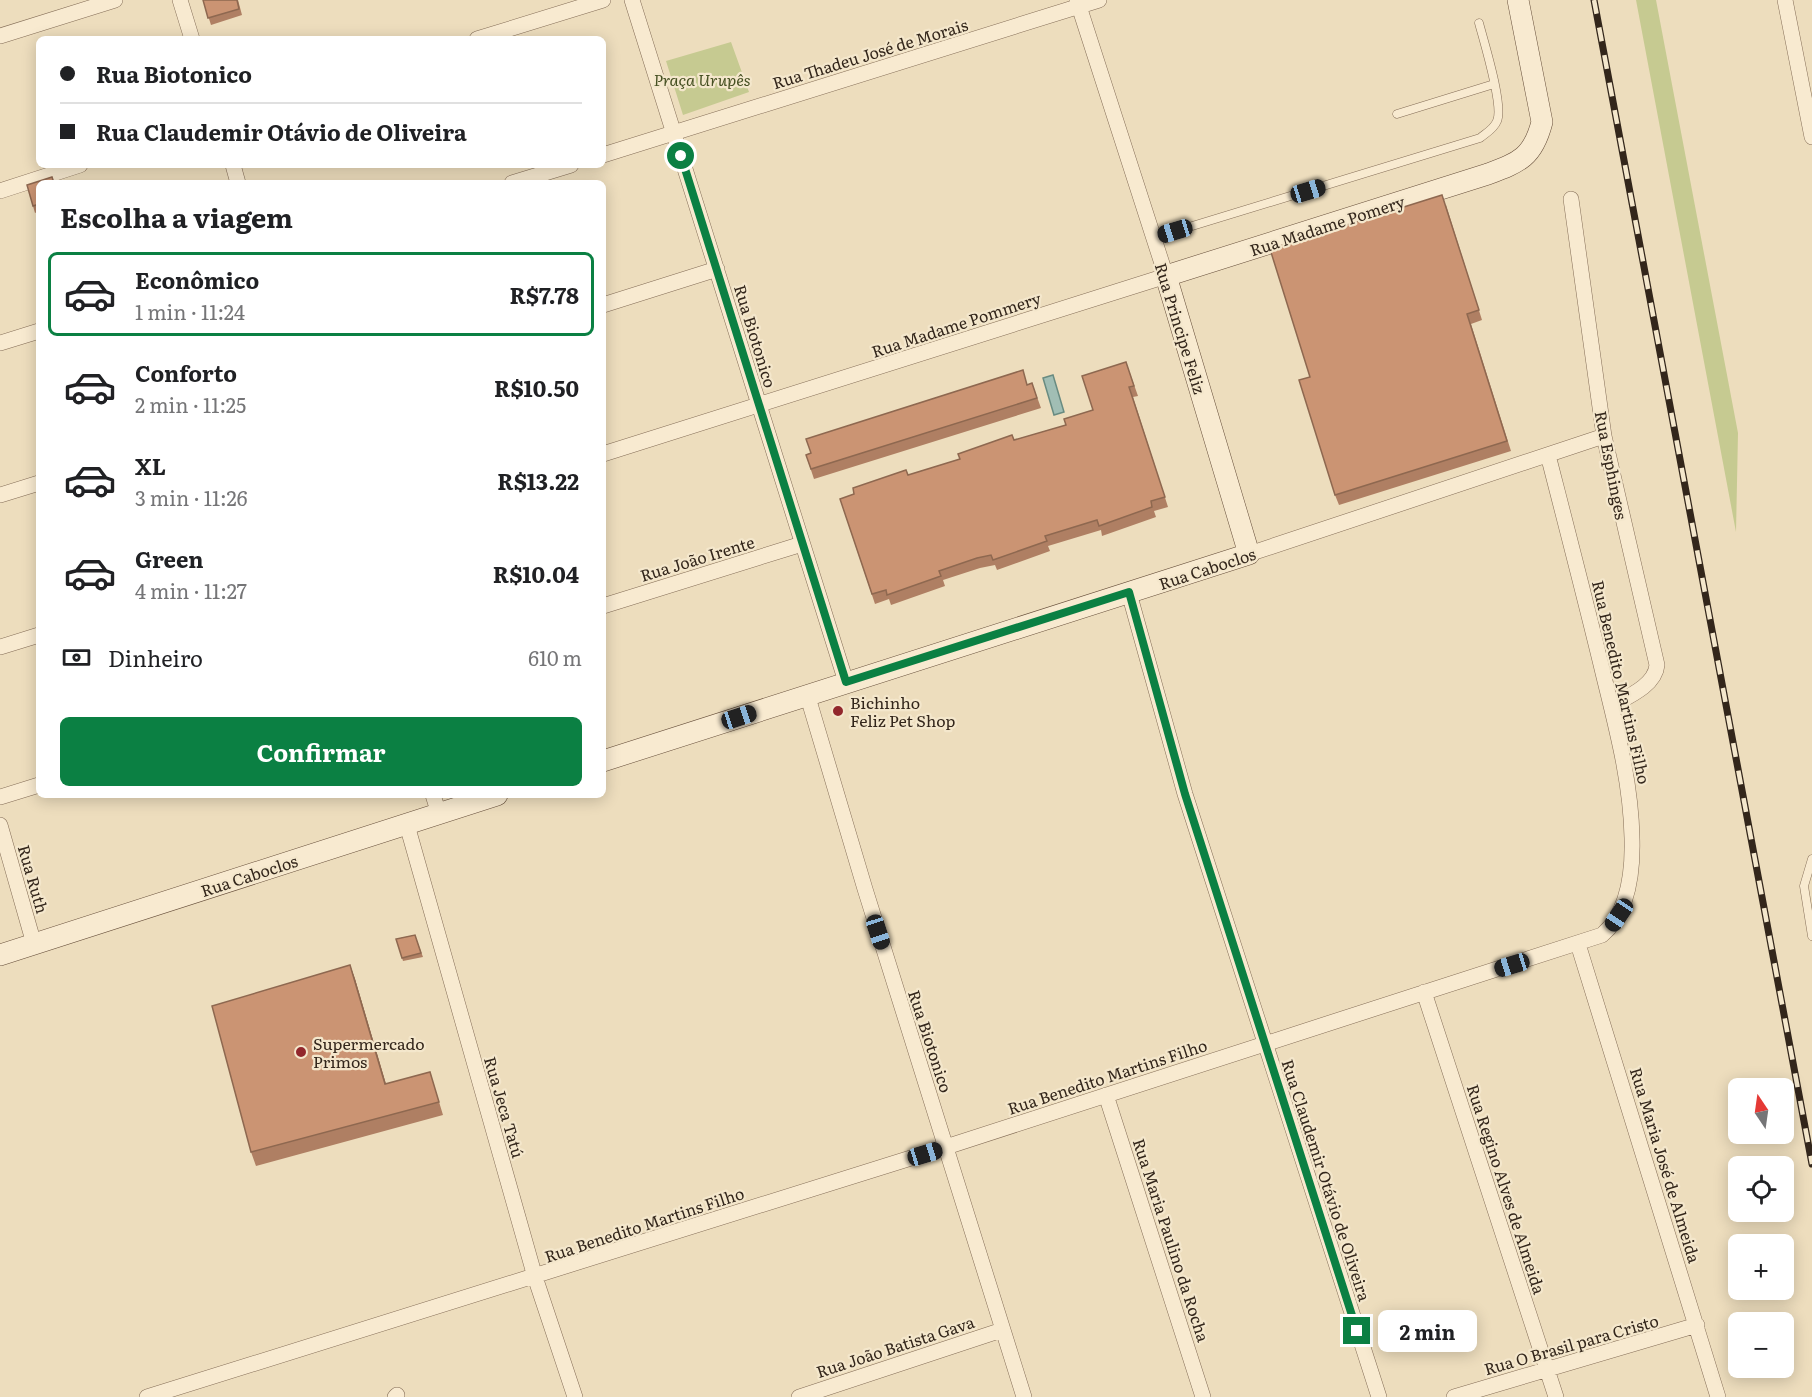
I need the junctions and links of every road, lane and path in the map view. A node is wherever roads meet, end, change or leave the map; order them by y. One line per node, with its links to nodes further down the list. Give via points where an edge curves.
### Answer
1 (115, 0): 10 (street)
2 (180, 0): 11 (street)
3 (603, 0): 12 (street)
4 (632, 0): 15 (street, Rua Biotonico)
5 (1099, 0): 8 (street, Rua Thadeu José de Morais)
6 (1518, 0): 25 (street, Rua Madame Pomery, via 1542,122 1530,152 1488,174)
7 (1785, 0): 16 (street)
8 (1078, 3): 15 (street, Rua Thadeu José de Morais); 23 (street, Rua Principe Feliz)
9 (1479, 23): 13 (lane)
10 (0, 36)
11 (191, 36)
12 (487, 36)
13 (1494, 84): 14 (lane); 23 (lane, via 1498,121 1480,138)
14 (1397, 114)
15 (674, 133): 17 (street, Rua Thadeu José de Morais); 24 (street, Rua Biotonico)
16 (1812, 137)
17 (606, 154)
18 (71, 168): 21 (street)
19 (561, 168): 20 (street)
20 (522, 180)
21 (0, 191)
22 (1571, 199): 30 (street, Rua Esphinges)
23 (1153, 238): 25 (street, Rua Principe Feliz)
24 (717, 269): 26 (street); 29 (street, Rua Biotonico)
25 (1166, 276): 29 (street, Rua Madame Pommery); 36 (street, Rua Principe Feliz)
26 (606, 304)
27 (36, 332): 28 (street)
28 (0, 344)
29 (758, 405): 31 (street); 35 (street, Rua Biotonico)
30 (1604, 436): 32 (street, Rua Caboclos); 43 (street, Rua Esphinges, via 1657,665 1654,677)
31 (606, 453)
32 (1548, 455): 36 (street, Rua Caboclos); 43 (street, Rua Benedito Martins Filho)
33 (36, 484): 34 (street)
34 (0, 495)
35 (802, 544): 38 (street, Rua João Irente); 41 (street, Rua Biotonico)
36 (1249, 554): 37 (street, Rua Caboclos)
37 (1129, 592): 41 (street, Rua Caboclos); 57 (street, via 1185,794)
38 (606, 605)
39 (36, 636): 40 (street)
40 (0, 647)
41 (846, 682): 42 (street, Rua Caboclos)
42 (807, 694): 44 (street, Rua Caboclos); 59 (street, Rua Biotonico)
43 (1611, 706): 54 (street, Rua Benedito Martins Filho, via 1630,802 1632,841 1627,890 1611,927)
44 (606, 760)
45 (36, 786): 46 (street)
46 (0, 798)
47 (479, 798): 48 (street, Rua Caboclos)
48 (436, 805): 50 (street, Rua Caboclos)
49 (0, 825): 53 (street, Rua Ruth)
50 (407, 825): 53 (street, Rua Caboclos); 60 (street, Rua Jeca Tatú)
51 (1812, 859): 52 (lane, via 1804,886)
52 (1812, 936)
53 (34, 944): 55 (street, Rua Caboclos)
54 (1578, 944): 56 (street, Rua Benedito Martins Filho); 61 (street, Rua Maria José de Almeida)
55 (0, 955)
56 (1424, 992): 57 (street, Rua Benedito Martins Filho); 63 (street, Rua Regino Alves de Almeida)
57 (1264, 1043): 58 (street, Rua Benedito Martins Filho); 69 (street, Rua Claudemir Otávio de Oliveira)
58 (1106, 1095): 59 (street, Rua Benedito Martins Filho); 68 (street, Rua Maria Paulino da Rocha)
59 (946, 1147): 60 (street, Rua Benedito Martins Filho); 62 (street, Rua Biotonico)
60 (535, 1277): 64 (street, Rua Benedito Martins Filho); 65 (street, Rua Jeca Tatú)
61 (1697, 1325): 63 (street, Rua O Brasil para Cristo); 72 (street, Rua Maria José de Almeida)
62 (1002, 1329): 66 (street, Rua João Batista Gava); 67 (street, Rua Biotonico)
63 (1547, 1369): 70 (street, Rua O Brasil para Cristo); 71 (street, Rua Regino Alves de Almeida)
64 (147, 1397)
65 (575, 1397)
66 (799, 1397)
67 (1024, 1397)
68 (1203, 1397)
69 (1379, 1397)
70 (1454, 1397)
71 (1556, 1397)
72 (1718, 1397)

